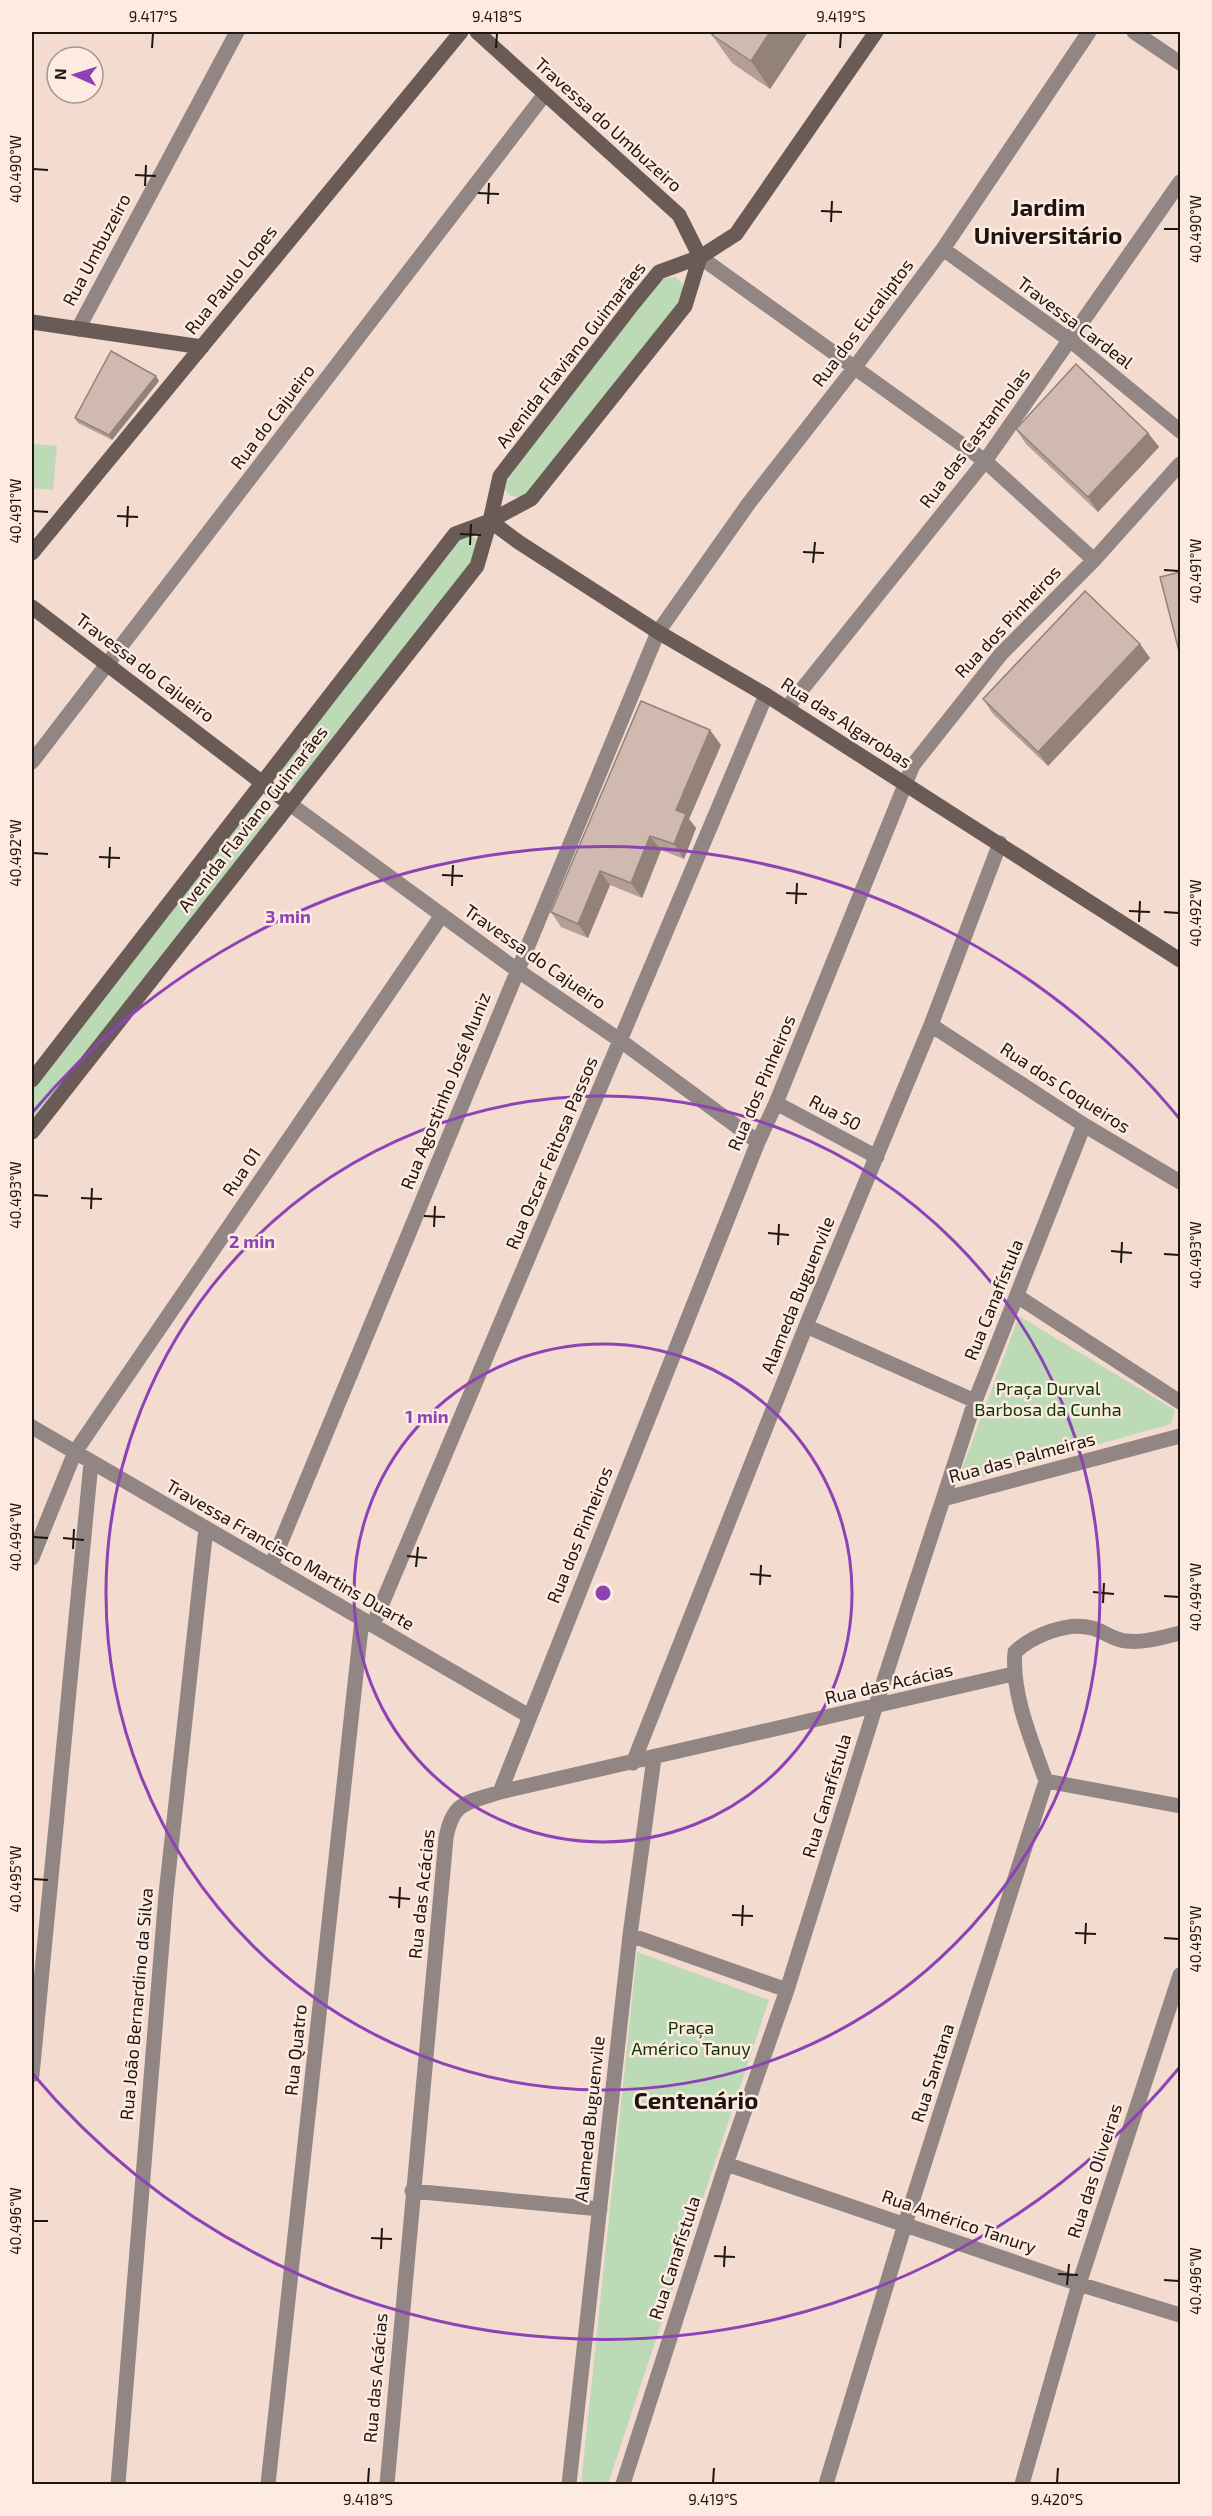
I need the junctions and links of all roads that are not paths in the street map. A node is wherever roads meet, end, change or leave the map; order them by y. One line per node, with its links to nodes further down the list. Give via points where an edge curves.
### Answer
1 (237, 32): 13 (street, Rua Umbuzeiro)
2 (461, 32): 15 (main road, Rua Paulo Lopes)
3 (477, 32): 8 (main road, Travessa do Umbuzeiro)
4 (876, 32): 11 (main road, via 736,234)
5 (1089, 32): 10 (street, Rua dos Eucaliptos)
6 (1134, 32): 7 (street)
7 (1180, 63)
8 (545, 94): 11 (main road, Travessa do Umbuzeiro, via 679,215); 25 (street, Rua do Cajueiro)
9 (1180, 182): 14 (street, Rua das Castanholas)
10 (943, 249): 14 (street, Travessa Cardeal); 16 (street, Rua dos Eucaliptos)
11 (700, 257): 16 (street); 20 (main road, Avenida Flaviano Guimarães, via 685,306 583,435 531,499); 20 (main road, Avenida Flaviano Guimarães, via 659,272 633,304 500,476)
12 (32, 322): 13 (main road)
13 (78, 329): 15 (main road)
14 (1071, 341): 17 (street, Travessa Cardeal); 18 (street, Rua das Castanholas)
15 (201, 347): 21 (main road, Rua Paulo Lopes)
16 (855, 367): 18 (street); 24 (street, Rua dos Eucaliptos, via 749,503)
17 (1180, 431)
18 (985, 461): 22 (street); 27 (street, Rua das Castanholas)
19 (1180, 464): 22 (street, Rua dos Pinheiros)
20 (490, 521): 24 (main road, Rua das Algarobas); 29 (main road, Avenida Flaviano Guimarães, via 455,534); 31 (main road, Avenida Flaviano Guimarães, via 477,566)
21 (32, 553)
22 (1094, 560): 30 (street, Rua dos Pinheiros, via 1001,654 913,765)
23 (32, 607): 25 (main road, Travessa do Cajueiro)
24 (658, 632): 26 (main road, Rua das Algarobas); 35 (street, Rua Agostinho José Muniz)
25 (108, 664): 28 (street, Rua do Cajueiro); 29 (main road, Travessa do Cajueiro)
26 (766, 695): 27 (main road, Rua das Algarobas); 37 (street, Rua Oscar Feitosa Passos)
27 (787, 708): 30 (main road, Rua das Algarobas)
28 (32, 762)
29 (262, 782): 31 (main road, Travessa do Cajueiro); 38 (main road, Avenida Flaviano Guimarães)
30 (905, 785): 32 (main road, Rua das Algarobas); 39 (street, Rua dos Pinheiros)
31 (290, 804): 33 (street, Travessa do Cajueiro); 41 (main road, Avenida Flaviano Guimarães)
32 (1000, 843): 34 (main road, Rua das Algarobas); 36 (street, Alameda Buguenvile)
33 (442, 915): 35 (street, Travessa do Cajueiro); 51 (street, Rua 01)
34 (1180, 960)
35 (517, 970): 37 (street, Travessa do Cajueiro); 56 (street, Rua Agostinho José Muniz)
36 (931, 1025): 40 (street, Rua dos Coqueiros); 43 (street, Alameda Buguenvile)
37 (621, 1041): 42 (street, Travessa do Cajueiro); 57 (street, Rua Oscar Feitosa Passos)
38 (32, 1080)
39 (776, 1103): 42 (street, Rua dos Pinheiros); 43 (street, Rua 50)
40 (1084, 1125): 44 (street, Rua dos Coqueiros); 45 (street, Rua Canafístula)
41 (32, 1132)
42 (758, 1142): 61 (street, Rua dos Pinheiros)
43 (877, 1157): 46 (street, Alameda Buguenvile)
44 (1180, 1182)
45 (1017, 1296): 47 (street, Rua Canafístula); 48 (street)
46 (806, 1326): 47 (street); 63 (street, Alameda Buguenvile)
47 (975, 1401): 53 (street, Rua Canafístula)
48 (1180, 1402)
49 (32, 1427): 51 (street, Travessa Francisco Martins Duarte)
50 (1180, 1436): 53 (street, Rua das Palmeiras)
51 (75, 1452): 52 (street, Travessa Francisco Martins Duarte); 55 (street, Rua 01)
52 (91, 1463): 54 (street, Travessa Francisco Martins Duarte); 70 (street)
53 (943, 1499): 60 (street, Rua Canafístula)
54 (206, 1528): 56 (street, Travessa Francisco Martins Duarte); 77 (street, Rua João Bernardino da Silva, via 166,1894)
55 (32, 1558)
56 (271, 1566): 57 (street, Travessa Francisco Martins Duarte)
57 (368, 1622): 61 (street, Travessa Francisco Martins Duarte); 78 (street, Rua Quatro)
58 (1180, 1633): 59 (street, via 1141,1642 1123,1641 1092,1628 1047,1632 1015,1652)
59 (1013, 1674): 60 (street, Rua das Acácias); 64 (street)
60 (875, 1707): 62 (street, Rua das Acácias); 69 (street, Rua Canafístula)
61 (529, 1716): 65 (street, Rua dos Pinheiros)
62 (654, 1758): 63 (street, Rua das Acácias); 67 (street, Alameda Buguenvile)
63 (633, 1762): 65 (street, Rua das Acácias)
64 (1046, 1781): 66 (street); 74 (street, Rua Santana)
65 (500, 1792): 72 (street, Rua das Acácias, via 463,1805 456,1810 448,1828)
66 (1180, 1806)
67 (630, 1935): 69 (street); 73 (street, Alameda Buguenvile)
68 (1180, 1975): 75 (street, Rua das Oliveiras)
69 (787, 1990): 71 (street, Rua Canafístula)
70 (32, 2075)
71 (726, 2164): 74 (street, Rua Américo Tanury); 81 (street, Rua Canafístula)
72 (412, 2191): 73 (street); 79 (street, Rua das Acácias)
73 (600, 2209): 80 (street, Alameda Buguenvile)
74 (905, 2224): 75 (street, Rua Américo Tanury); 82 (street, Rua Santana)
75 (1078, 2284): 76 (street, Rua Américo Tanury); 83 (street, Rua das Oliveiras)
76 (1180, 2315)
77 (118, 2484)
78 (268, 2484)
79 (387, 2484)
80 (569, 2484)
81 (622, 2484)
82 (826, 2484)
83 (1022, 2484)

